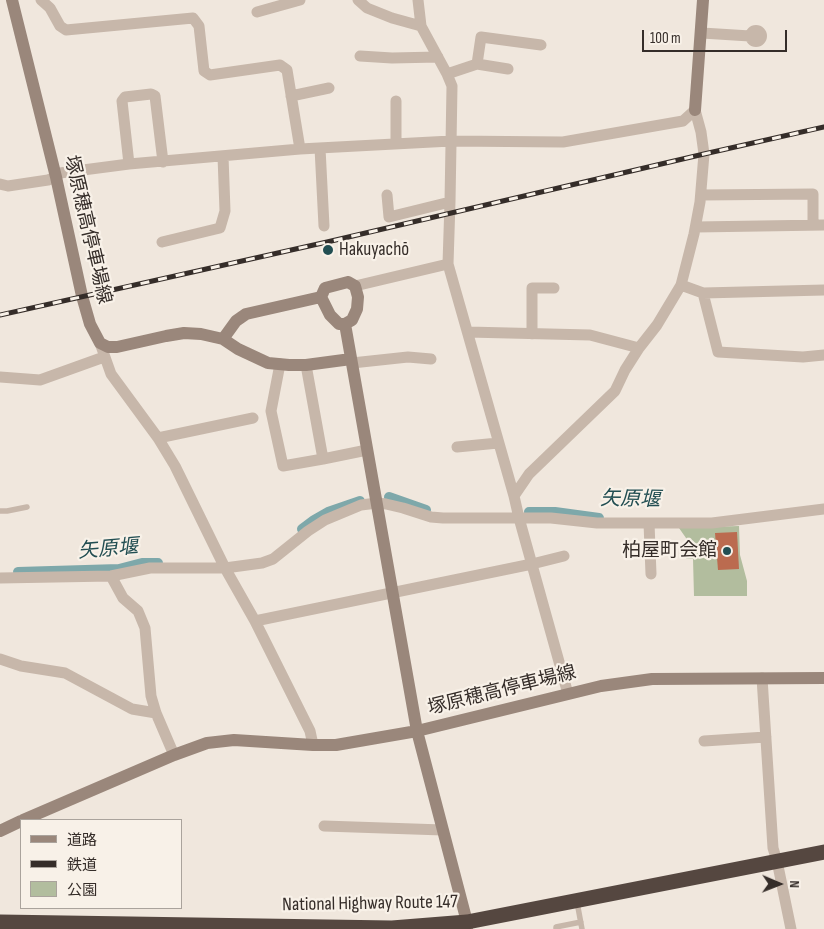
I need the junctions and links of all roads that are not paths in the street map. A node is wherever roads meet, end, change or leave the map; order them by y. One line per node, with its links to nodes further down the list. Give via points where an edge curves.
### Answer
1 (12, 0): 28 (main road, 塚原穂高停車場線)
2 (41, 0): 18 (street, via 66,30 192,18 199,26 204,71 210,75 280,65 287,70)
3 (300, 0): 7 (street)
4 (358, 0): 8 (street, via 367,8)
5 (418, 0): 8 (street)
6 (703, 0): 9 (main road)
7 (257, 12)
8 (421, 26): 13 (street)
9 (702, 33): 10 (street); 20 (main road)
10 (750, 36)
11 (541, 45): 14 (street, via 481,36)
12 (360, 56): 13 (street)
13 (438, 57): 16 (street)
14 (477, 64): 15 (street); 16 (street)
15 (508, 69)
16 (447, 74): 21 (street, via 452,86)
17 (329, 88): 18 (street)
18 (292, 96): 24 (street)
19 (396, 101): 22 (street)
20 (695, 110): 21 (street, via 683,121 563,142); 31 (street, via 704,154)
21 (451, 141): 22 (street); 32 (street)
22 (396, 144): 23 (street)
23 (320, 148): 24 (street); 34 (street)
24 (300, 149): 25 (street)
25 (224, 156): 26 (street); 36 (street, via 225,212 220,228)
26 (163, 162): 27 (street); 27 (street, via 155,96 151,94 126,97 122,101)
27 (129, 164): 28 (street, via 60,173)
28 (56, 177): 29 (street, via 8,186); 48 (main road, 塚原穂高停車場線, via 82,296 90,324)
29 (0, 184)
30 (387, 195): 32 (street, via 389,216)
31 (701, 195): 33 (street, via 812,194); 35 (street)
32 (450, 202): 37 (street)
33 (818, 225): 35 (street)
34 (324, 226)
35 (696, 227): 38 (street)
36 (162, 242)
37 (448, 264): 39 (street); 45 (street)
38 (680, 285): 42 (street); 49 (street, via 657,325)
39 (356, 286): 43 (main road, via 348,282 326,288); 44 (main road, via 356,309 352,320)
40 (554, 288): 46 (street, via 532,288)
41 (824, 290): 42 (street)
42 (703, 293): 50 (street, via 718,352 803,357)
43 (321, 297): 44 (main road, via 338,324); 47 (main road, via 246,314 236,321)
44 (345, 324): 53 (main road, 塚原穂高停車場線)
45 (468, 332): 46 (street); 59 (street)
46 (532, 334): 49 (street, via 590,335)
47 (223, 339): 48 (main road, via 184,333 117,347 108,347); 54 (main road, via 268,363)
48 (100, 342): 51 (street)
49 (639, 348): 63 (street, via 615,391 529,474)
50 (824, 355)
51 (104, 357): 56 (street, via 40,380); 58 (street, via 111,374)
52 (430, 359): 53 (street, via 408,357)
53 (352, 361): 55 (main road); 61 (main road, 塚原穂高停車場線)
54 (280, 364): 55 (main road); 62 (street, via 272,411 283,466)
55 (306, 365): 62 (street)
56 (0, 377)
57 (253, 418): 58 (street)
58 (158, 438): 72 (street)
59 (498, 443): 60 (street); 63 (street)
60 (458, 447)
61 (367, 450): 62 (street); 64 (main road, 塚原穂高停車場線)
62 (323, 459)
63 (514, 496): 68 (street)
64 (377, 503): 68 (street, via 431,517); 72 (street, via 361,505 325,520 273,559); 76 (main road, 塚原穂高停車場線)
65 (27, 507): 67 (lane)
66 (824, 509): 69 (street, via 712,523)
67 (0, 511)
68 (519, 518): 69 (street, via 597,524); 71 (street)
69 (649, 523): 73 (street)
70 (564, 556): 71 (street)
71 (532, 564): 76 (street); 81 (street)
72 (225, 568): 74 (street, via 150,568); 77 (street)
73 (651, 574)
74 (111, 576): 75 (street); 82 (street, via 123,598 138,611 145,628 151,696)
75 (0, 578)
76 (392, 592): 77 (street); 83 (main road, 塚原穂高停車場線)
77 (255, 621): 86 (street, via 310,731)
78 (0, 659): 82 (street, via 64,673 132,709)
79 (762, 678): 80 (main road, 塚原穂高停車場線); 81 (main road, 塚原穂高停車場線, via 652,678); 84 (street)
80 (824, 678)
81 (568, 694): 83 (main road, 塚原穂高停車場線)
82 (156, 713): 87 (street)
83 (417, 731): 86 (main road, via 336,745); 91 (main road)
84 (766, 737): 85 (street); 94 (street, via 773,848)
85 (704, 741)
86 (313, 745): 87 (main road, via 234,740 207,743)
87 (174, 755): 88 (main road)
88 (27, 819)
89 (20, 822): 92 (main road)
90 (324, 826): 91 (street)
91 (443, 830): 97 (main road)
92 (0, 831)
93 (824, 852): 94 (highway, National Highway Route 147)
94 (777, 861): 95 (highway, National Highway Route 147); 100 (street)
95 (577, 900): 97 (highway, National Highway Route 147); 98 (lane)
96 (0, 922): 97 (highway, National Highway Route 147, via 392,928)
97 (467, 925)
98 (582, 926): 99 (lane)
99 (556, 929)
100 (791, 929)

